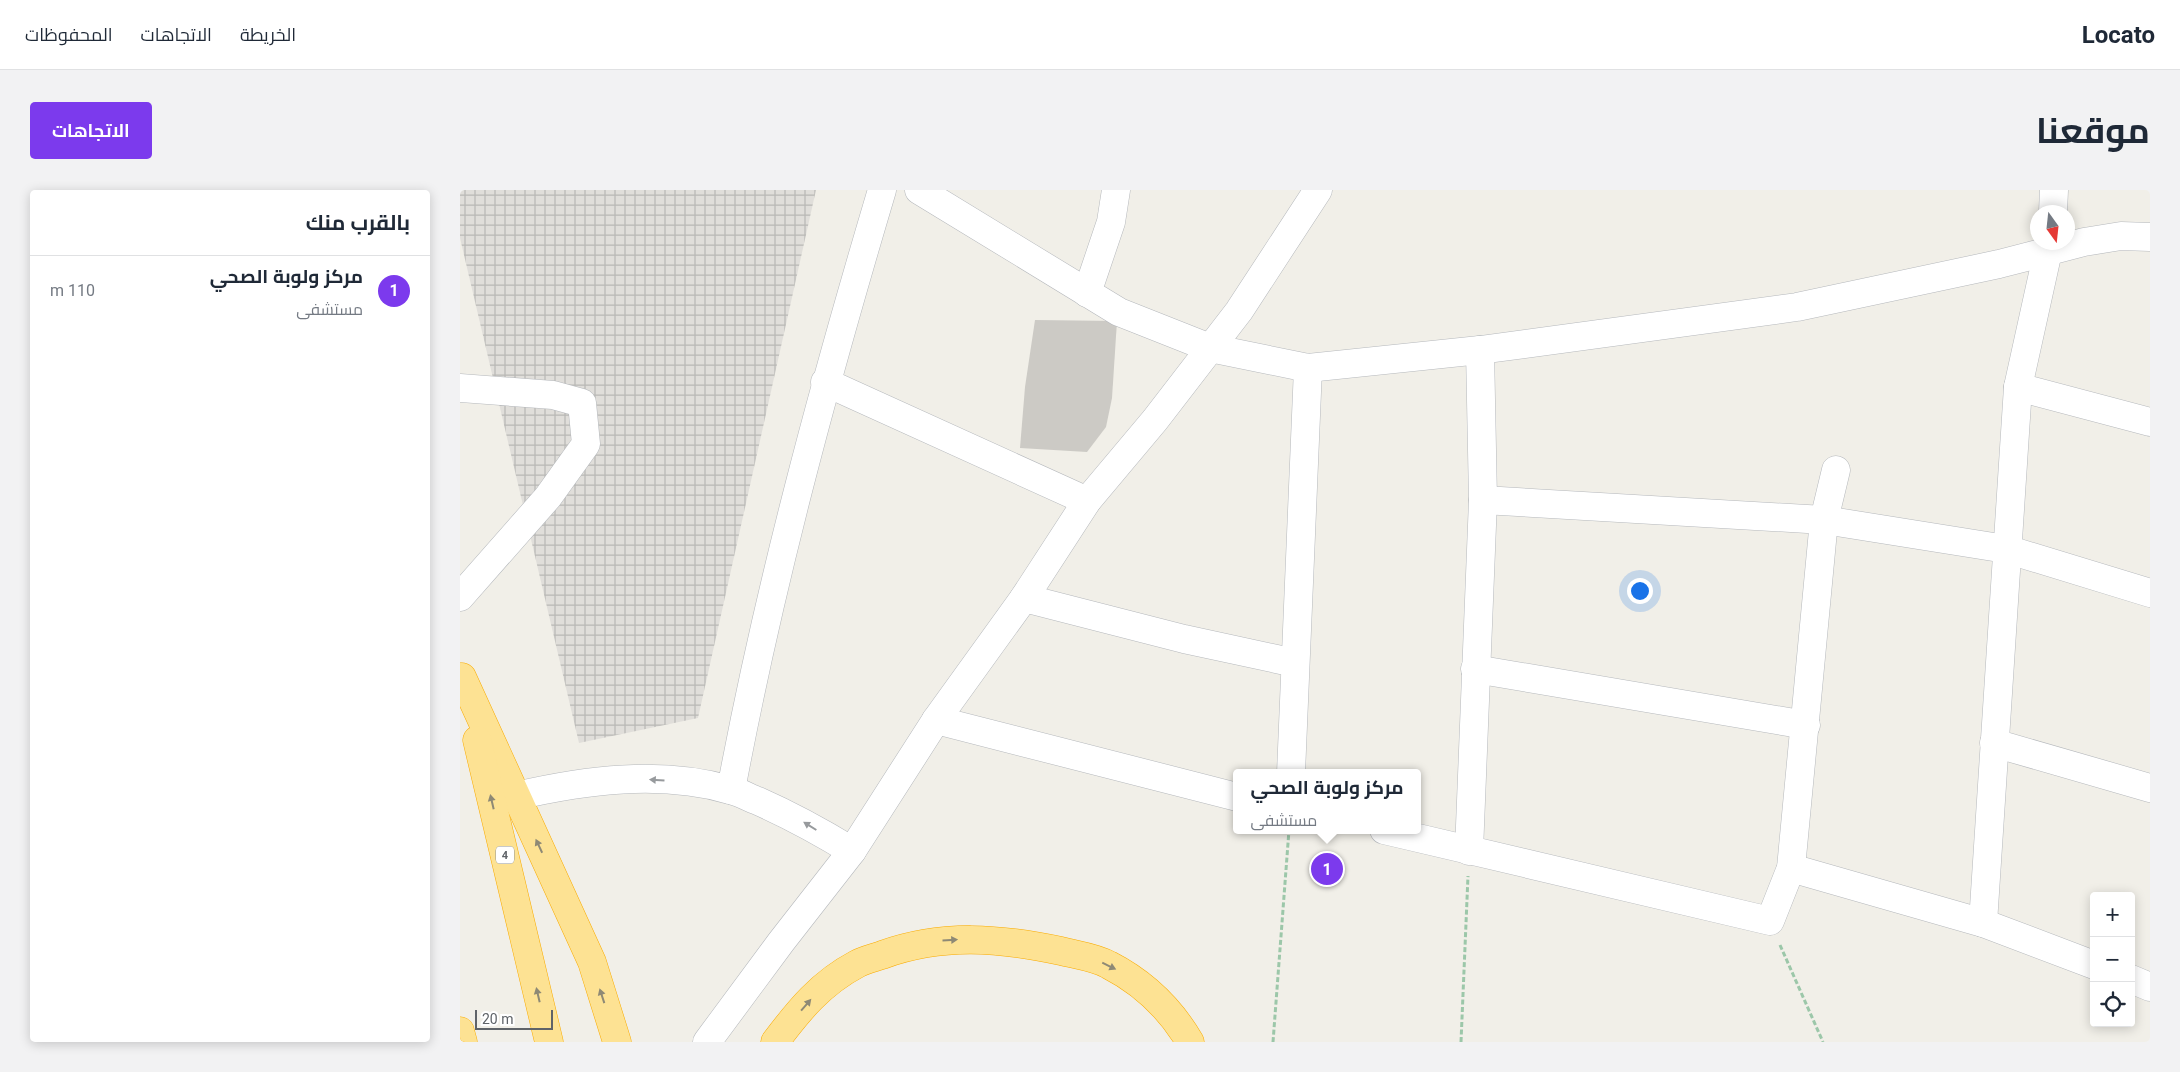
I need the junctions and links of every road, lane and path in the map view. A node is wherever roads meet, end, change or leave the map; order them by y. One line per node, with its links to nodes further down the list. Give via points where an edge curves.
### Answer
1 (882, 190): 15 (street)
2 (920, 190): 11 (street)
3 (1116, 190): 11 (street, via 1111,222)
4 (1318, 190): 12 (street)
5 (2054, 190): 6 (street)
6 (2053, 205)
7 (2150, 237): 8 (street, via 2121,236)
8 (2075, 242)
9 (2038, 250): 13 (street, via 1999,264 1797,307)
10 (2048, 250): 16 (street)
11 (1087, 293): 12 (street, via 1119,312)
12 (1210, 348): 14 (street); 21 (street)
13 (1480, 350): 14 (street); 20 (street)
14 (1308, 368): 27 (street)
15 (825, 382): 21 (street); 35 (street, via 752,679)
16 (2018, 387): 18 (street); 23 (street)
17 (460, 388): 25 (street, via 553,395 582,403 586,444 548,497)
18 (2150, 422)
19 (1836, 470): 22 (street)
20 (1483, 500): 22 (street); 28 (street)
21 (1088, 501): 26 (street)
22 (1824, 520): 23 (street); 31 (street)
23 (2006, 549): 24 (street); 32 (street)
24 (2150, 593)
25 (460, 597)
26 (1024, 598): 27 (street); 30 (street)
27 (1294, 664): 33 (street)
28 (1475, 669): 31 (street); 41 (street)
29 (461, 673): 36 (highway); 50 (highway, 4, one-way to 29)
30 (936, 720): 37 (street); 40 (street)
31 (1806, 725): 42 (street)
32 (1994, 743): 34 (street); 44 (street)
33 (1291, 769)
34 (2150, 788)
35 (731, 790): 36 (street, one-way to 36, via 688,782 602,780); 40 (street, one-way to 35, via 801,820)
36 (516, 796): 51 (highway, one-way to 36, via 592,962)
37 (1233, 796)
38 (1289, 834): 55 (path)
39 (1400, 834): 41 (street)
40 (852, 851): 52 (street)
41 (1469, 851): 43 (street); 56 (path)
42 (1791, 868): 43 (street); 44 (street)
43 (1770, 921): 57 (path)
44 (1983, 924): 45 (street)
45 (2090, 964)
46 (2135, 981): 47 (street)
47 (2150, 987)
48 (460, 1031): 49 (highway)
49 (463, 1042)
50 (550, 1042)
51 (617, 1042)
52 (707, 1042)
53 (775, 1042): 54 (highway, one-way to 54, via 825,984 858,963 900,948 941,940 985,938 1044,948 1107,964 1159,999)
54 (1190, 1042)
55 (1273, 1042)
56 (1461, 1042)
57 (1822, 1042)

